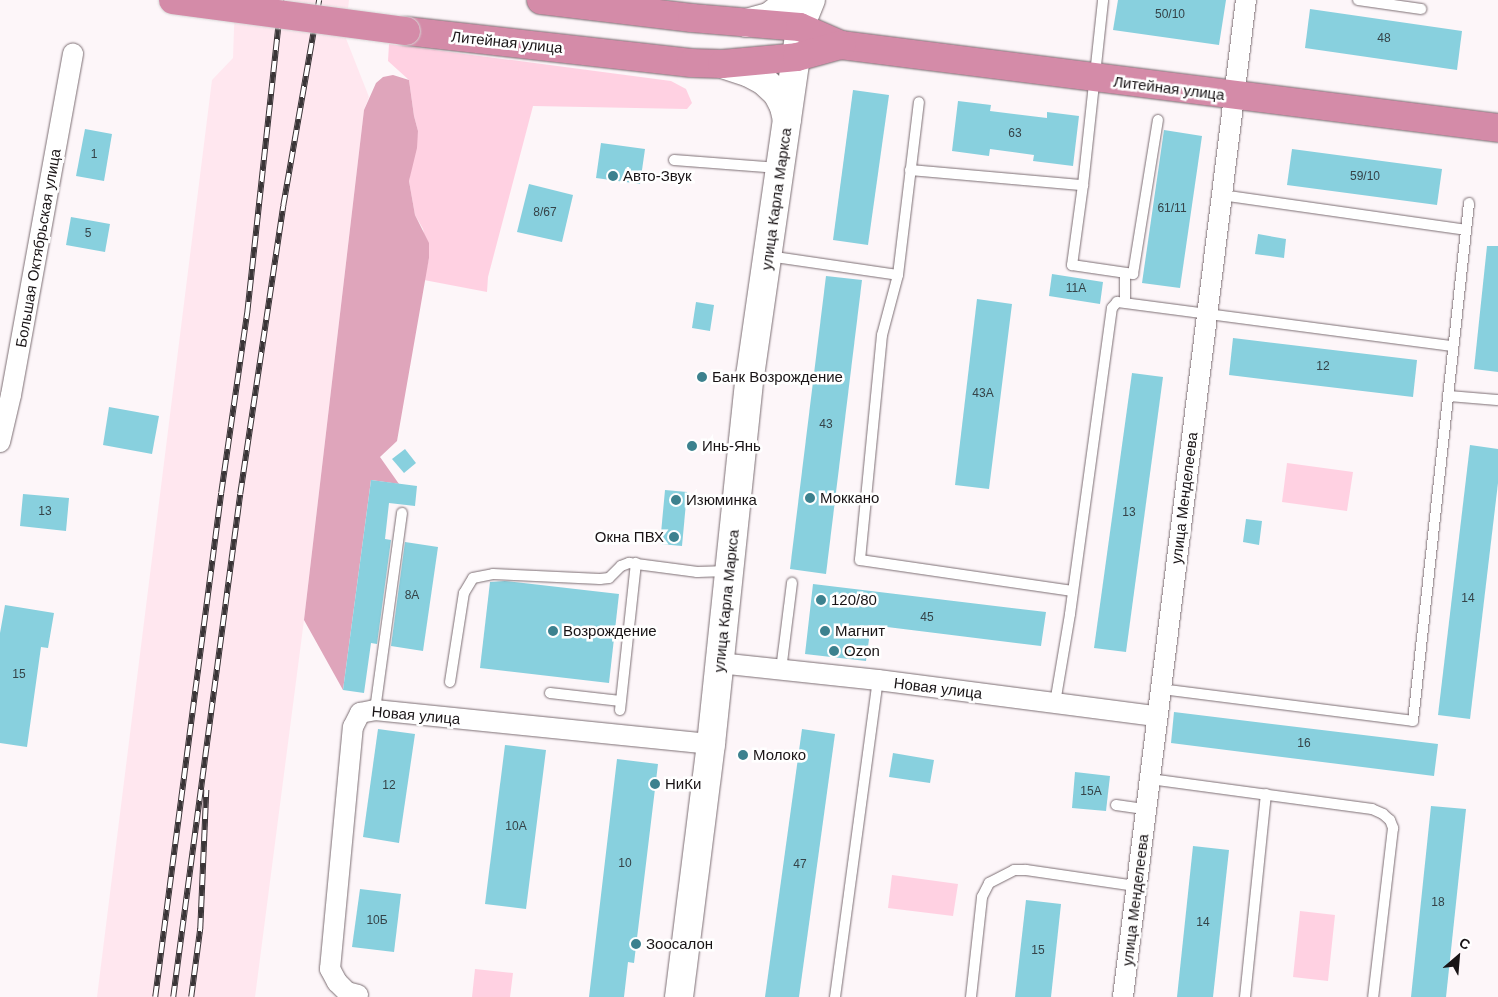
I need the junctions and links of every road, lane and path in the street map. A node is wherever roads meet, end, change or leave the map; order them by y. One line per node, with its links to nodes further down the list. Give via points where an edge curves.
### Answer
1 (173, 0): 16 (highway, Литейная улица, bridge, via 406,31)
2 (542, 0): 11 (highway, Литейная улица)
3 (786, 0): 11 (street, via 769,17)
4 (793, 0): 12 (street, улица Карла Маркса)
5 (811, 0): 12 (street, улица Карла Маркса)
6 (1103, 0): 17 (lane)
7 (1246, 0): 18 (street, улица Менделеева)
8 (1358, 0): 9 (lane)
9 (1398, 3): 10 (lane)
10 (1421, 10)
11 (746, 23): 12 (highway, Литейная улица)
12 (800, 27): 13 (highway, Литейная улица); 15 (street, улица Карла Маркса)
13 (841, 45): 15 (highway, Литейная улица); 17 (highway, Литейная улица)
14 (73, 54): 36 (street, Большая Октябрьская улица)
15 (797, 57): 16 (highway, Литейная улица); 20 (street, улица Карла Маркса)
16 (722, 64): 20 (street, via 749,73 777,92)
17 (1095, 78): 18 (highway, Литейная улица); 26 (lane)
18 (1233, 96): 22 (highway, Литейная улица); 27 (street, улица Менделеева)
19 (918, 102): 25 (lane)
20 (787, 120): 24 (street, улица Карла Маркса)
21 (1158, 120): 31 (lane, via 1133,274)
22 (1498, 128)
23 (674, 160): 24 (lane)
24 (780, 168): 30 (street, улица Карла Маркса)
25 (910, 170): 26 (lane); 32 (lane)
26 (1082, 185): 31 (lane, via 1072,265)
27 (1221, 195): 29 (lane); 34 (street, улица Менделеева)
28 (1469, 203): 29 (lane)
29 (1466, 230): 35 (lane)
30 (767, 256): 32 (lane); 42 (street, улица Карла Маркса, via 750,376)
31 (1125, 273): 33 (lane)
32 (898, 275): 44 (lane, via 882,335 860,560)
33 (1125, 302): 34 (lane); 44 (lane, via 1117,302 1112,308)
34 (1206, 314): 35 (lane); 49 (street, улица Менделеева)
35 (1453, 346): 37 (lane)
36 (6, 394): 39 (street, Большая Октябрьская улица)
37 (1448, 396): 38 (lane); 49 (lane, via 1413,721)
38 (1498, 400)
39 (0, 442)
40 (402, 513): 52 (lane)
41 (636, 563): 42 (lane, via 697,572); 48 (lane, via 621,566 609,578 600,579 493,574 473,578 464,593); 50 (lane, via 620,705)
42 (730, 571): 45 (street, улица Карла Маркса)
43 (792, 583): 46 (lane)
44 (1073, 591): 51 (lane)
45 (719, 663): 46 (street, Новая улица); 54 (street, улица Карла Маркса)
46 (781, 670): 47 (street, Новая улица)
47 (878, 680): 51 (street, Новая улица); 62 (lane)
48 (450, 682)
49 (1161, 689): 53 (street, улица Менделеева)
50 (550, 693)
51 (1055, 703): 53 (street, Новая улица)
52 (375, 710): 54 (street, Новая улица); 60 (street, Новая улица, via 360,713 353,727 330,969 346,992)
53 (1156, 716): 55 (street, улица Менделеева)
54 (711, 744): 61 (street, улица Карла Маркса)
55 (1150, 779): 56 (lane); 58 (street, улица Менделеева)
56 (1266, 794): 65 (lane); 66 (lane, via 1372,809 1390,820 1392,828)
57 (1116, 805): 58 (lane)
58 (1146, 809): 59 (street, улица Менделеева)
59 (1136, 886): 63 (lane, via 1020,870 1001,875 989,883 982,897); 64 (street, улица Менделеева)
60 (358, 995)
61 (679, 997)
62 (835, 997)
63 (971, 997)
64 (1123, 997)
65 (1245, 997)
66 (1373, 997)

